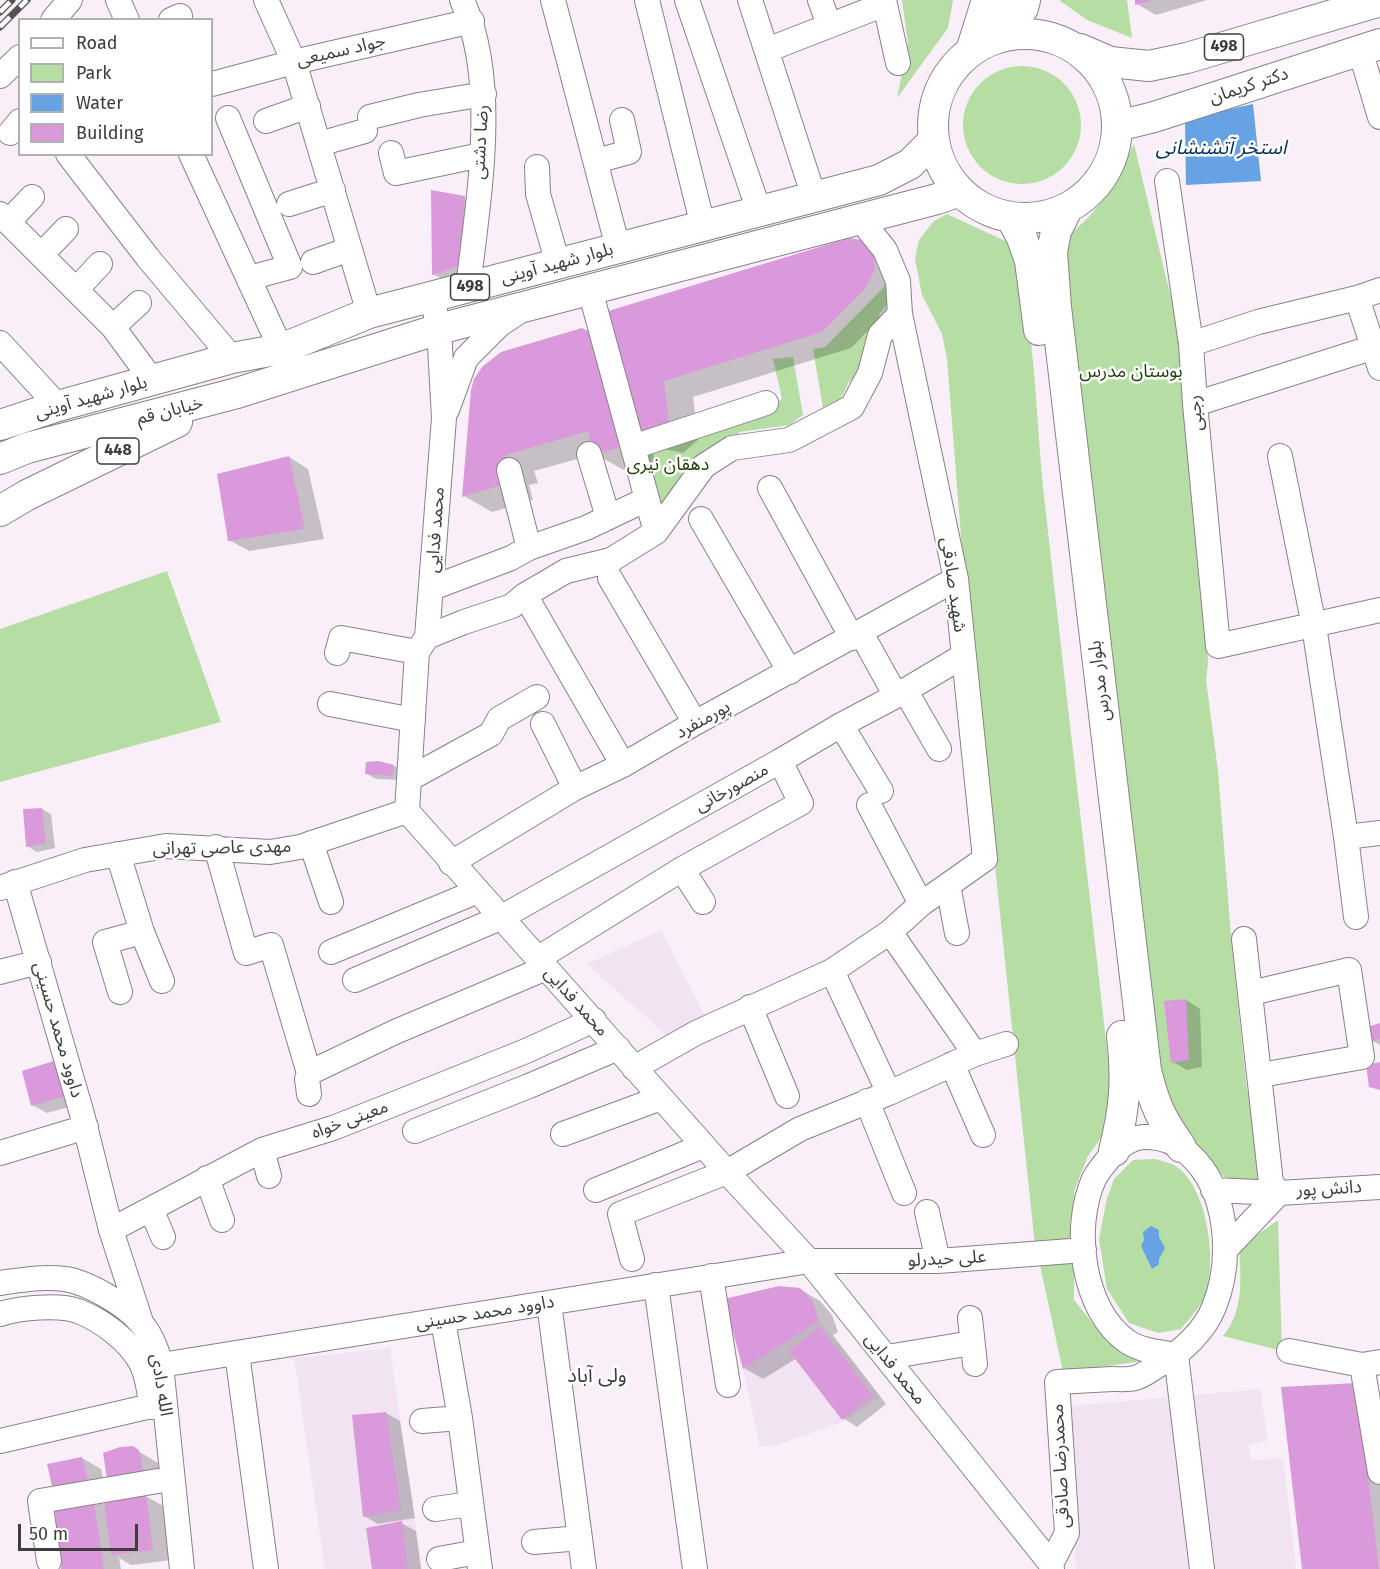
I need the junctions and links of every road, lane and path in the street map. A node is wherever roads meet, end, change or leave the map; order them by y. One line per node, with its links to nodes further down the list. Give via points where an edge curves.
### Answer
1 (70, 0): 17 (street)
2 (118, 0): 18 (street)
3 (266, 0): 25 (street)
4 (553, 0): 42 (street)
5 (647, 0): 55 (street)
6 (687, 0): 51 (street)
7 (750, 0): 22 (street)
8 (820, 0): 19 (street)
9 (987, 0): 23 (main road)
10 (996, 0): 11 (main road, via 1002,12 1013,15 1023,8)
11 (1025, 0)
12 (1031, 0): 20 (main road)
13 (1380, 1): 15 (main road, 498)
14 (885, 2): 19 (street); 26 (street)
15 (1344, 6): 20 (main road, 498, via 1187,58 1149,66 1110,62)
16 (467, 11): 25 (street, جواد سمیعی); 29 (street, رضا دشتی)
17 (55, 18)
18 (126, 18)
19 (829, 25): 22 (street)
20 (1060, 40): 23 (main road, via 1033,33 1011,34); 35 (main road, via 1099,69 1113,96)
21 (1370, 47): 31 (street); 35 (main road, دکتر کریمان / 498)
22 (767, 50): 48 (street)
23 (970, 51): 36 (main road, via 952,68 939,90 933,115)
24 (18, 59): 27 (street)
25 (294, 62): 28 (street, جواد سمیعی); 30 (street)
26 (898, 63)
27 (0, 76)
28 (213, 84)
29 (484, 94): 37 (street, via 419,105); 39 (street, رضا دشتی)
30 (308, 106): 34 (street); 37 (street)
31 (1380, 117)
32 (228, 118): 63 (street, via 290,267)
33 (621, 120): 42 (street, via 630,153)
34 (266, 121)
35 (1118, 126): 50 (main road, via 1114,152 1104,175 1088,194)
36 (934, 140): 46 (main road, via 943,168); 48 (main road, بلوار شهید آوینی / 498, via 910,164 879,180)
37 (319, 144): 45 (street)
38 (391, 153): 39 (street, via 396,173)
39 (482, 155): 64 (street, رضا دشتی)
40 (70, 156): 80 (street)
41 (192, 156): 63 (street)
42 (596, 161): 57 (street)
43 (537, 167): 62 (street, via 538,194)
44 (1167, 181): 77 (street, رجبی)
45 (333, 190): 49 (street); 58 (street)
46 (960, 191): 52 (main road, via 984,208); 54 (main road, بلوار شهید آوینی / 498)
47 (32, 197): 53 (street)
48 (814, 197): 51 (main road, بلوار شهید آوینی / 498)
49 (289, 204)
50 (1067, 209): 52 (main road, via 1040,218); 168 (main road, بلوار مدرس, via 1056,231 1052,252 1056,307 1143,1047 1153,1099)
51 (759, 211): 55 (main road, بلوار شهید آوینی / 498)
52 (1011, 217): 170 (main road, بلوار مدرس, via 1030,261 1126,1072 1125,1105)
53 (4, 218): 59 (street)
54 (860, 219): 66 (main road, بلوار شهید آوینی / 498); 73 (street, شهید صادقی, via 885,250 898,281)
55 (703, 226): 57 (main road, بلوار شهید آوینی / 498)
56 (66, 229): 59 (street)
57 (618, 248): 62 (main road, بلوار شهید آوینی / 498)
58 (350, 249): 60 (street); 72 (street)
59 (41, 255): 65 (street)
60 (313, 262)
61 (100, 264): 65 (street)
62 (558, 264): 64 (main road, بلوار شهید آوینی / 498)
63 (249, 278): 78 (street)
64 (468, 288): 68 (main road, بلوار شهید آوینی / 498)
65 (76, 290): 74 (street)
66 (590, 290): 71 (main road, بلوار شهید آوینی / 498); 88 (street)
67 (1380, 290): 69 (street)
68 (432, 297): 72 (main road, بلوار شهید آوینی / 498); 75 (street, محمد فدایی)
69 (1357, 298): 77 (street, via 1258,322); 79 (street)
70 (139, 303): 74 (street)
71 (529, 306): 75 (main road, بلوار شهید آوینی / 498); 86 (street, via 499,325 466,358)
72 (369, 314): 78 (main road, بلوار شهید آوینی / 498)
73 (900, 314): 98 (street, via 880,335 870,373 852,407 789,440 732,448 704,466); 101 (street, شهید صادقی)
74 (113, 327): 81 (street)
75 (439, 330): 82 (main road, بلوار شهید آوینی / 498); 86 (street, محمد فدایی)
76 (0, 343): 85 (street)
77 (1191, 344): 84 (street, رجبی)
78 (281, 349): 80 (main road, بلوار شهید آوینی / 498)
79 (1377, 357): 84 (street)
80 (232, 358): 81 (main road, بلوار شهید آوینی / 498)
81 (152, 380): 85 (main road, بلوار شهید آوینی / 498)
82 (237, 393): 91 (main road, خیابان قم / 498, via 27,448); 95 (main road, 448)
83 (766, 403): 88 (street)
84 (1195, 404): 105 (street, رجبی, via 1218,646)
85 (58, 406): 87 (main road, بلوار شهید آوینی / 498)
86 (444, 418): 102 (street, محمد فدایی)
87 (0, 425)
88 (633, 447): 94 (street)
89 (589, 454): 96 (street)
90 (1280, 456): 105 (street)
91 (0, 459)
92 (509, 470): 99 (street)
93 (770, 488): 106 (street)
94 (647, 499): 96 (street); 98 (street)
95 (0, 511)
96 (608, 517): 99 (street)
97 (701, 519): 110 (street)
98 (656, 532): 103 (street, via 611,560 566,572)
99 (529, 548): 102 (street)
100 (610, 578): 115 (street)
101 (956, 579): 106 (street, پورمنفرد); 109 (street, شهید صادقی)
102 (432, 588): 107 (street, محمد فدایی)
103 (525, 595): 107 (street, via 513,606 464,622); 120 (street)
104 (1380, 610): 105 (street)
105 (1314, 626): 125 (street)
106 (856, 635): 110 (street, پورمنفرد); 111 (street)
107 (422, 644): 108 (street, via 341,638); 114 (street, محمد فدایی)
108 (338, 653)
109 (963, 656): 111 (street, منصورخانی); 132 (street, شهید صادقی, via 985,859)
110 (790, 672): 115 (street, پورمنفرد)
111 (900, 693): 117 (street, منصورخانی); 118 (street)
112 (537, 697): 121 (street, via 499,719 491,734)
113 (330, 704): 114 (street)
114 (413, 720): 121 (street, محمد فدایی)
115 (695, 723): 120 (street, پورمنفرد)
116 (543, 724): 122 (street)
117 (841, 724): 119 (street, منصورخانی); 136 (street)
118 (939, 749)
119 (780, 761): 130 (street, via 801,802); 138 (street, منصورخانی)
120 (623, 765): 122 (street, پورمنفرد)
121 (409, 779): 123 (street, محمد فدایی)
122 (575, 788): 129 (street, پورمنفرد)
123 (407, 811): 126 (street, مهدی عاصی تهرانی); 129 (street, محمد فدایی)
124 (1380, 833): 125 (street)
125 (1346, 837): 137 (street)
126 (311, 843): 127 (street, مهدی عاصی تهرانی, via 270,852); 134 (street)
127 (216, 847): 128 (street, مهدی عاصی تهرانی, via 166,846); 145 (street, via 246,953 271,945 309,1084 395,1032)
128 (118, 854): 131 (street, مهدی عاصی تهرانی); 139 (street)
129 (451, 863): 133 (street, محمد فدایی)
130 (682, 869): 135 (street); 145 (street)
131 (8, 885): 144 (street, داوود محمد حسینی)
132 (948, 885): 136 (street); 141 (street)
133 (478, 891): 138 (street, محمد فدایی); 143 (street)
134 (332, 902)
135 (703, 902)
136 (921, 904): 140 (street)
137 (1356, 917)
138 (500, 918): 145 (street, محمد فدایی); 148 (street, منصورخانی)
139 (142, 932): 149 (street); 150 (street, via 105,942)
140 (890, 932): 146 (street); 156 (street)
141 (957, 933)
142 (1244, 939): 151 (street)
143 (331, 952)
144 (39, 962): 147 (street); 163 (street, داوود محمد حسینی)
145 (541, 963): 153 (street, محمد فدایی)
146 (832, 971): 152 (street); 161 (street)
147 (0, 972)
148 (354, 980)
149 (162, 981)
150 (120, 992)
151 (1251, 993): 159 (street); 159 (street, via 1349,970 1362,1057)
152 (750, 1007): 158 (street); 160 (street)
153 (594, 1020): 155 (street, محمد فدایی); 169 (street, معینی خواه, via 335,1137)
154 (1005, 1044): 156 (street)
155 (618, 1048): 158 (street, محمد فدایی); 164 (street)
156 (975, 1054): 157 (street)
157 (952, 1064): 161 (street); 166 (street)
158 (634, 1068): 162 (street, محمد فدایی)
159 (1261, 1075): 178 (street, via 1271,1183)
160 (787, 1096)
161 (878, 1097): 172 (street, via 800,1129); 179 (street)
162 (661, 1098): 165 (street); 167 (street, محمد فدایی)
163 (86, 1127): 171 (street); 183 (street, داوود محمد حسینی)
164 (415, 1131)
165 (563, 1134)
166 (983, 1135)
167 (703, 1146): 172 (street, محمد فدایی); 176 (street)
168 (1181, 1147): 170 (street, via 1154,1136 1126,1142); 177 (street, via 1204,1172)
169 (262, 1150): 173 (street); 174 (street, معینی خواه)
170 (1114, 1151): 185 (street, via 1094,1179 1084,1217)
171 (0, 1153)
172 (727, 1172): 187 (street, via 620,1214); 188 (street, محمد فدایی)
173 (269, 1176)
174 (207, 1178): 180 (street, معینی خواه); 182 (street)
175 (1380, 1187): 178 (street, دانش پور)
176 (596, 1190)
177 (1213, 1190): 178 (street, دانش پور); 186 (street, via 1220,1209)
178 (1279, 1192): 186 (street)
179 (904, 1193)
180 (151, 1209): 183 (street, معینی خواه); 184 (street)
181 (927, 1212): 189 (street)
182 (222, 1220)
183 (111, 1230): 197 (street, داوود محمد حسینی)
184 (163, 1237)
185 (1084, 1250): 189 (street, علی حیدرلو); 200 (street, via 1088,1280 1104,1316 1115,1330 1140,1349)
186 (1225, 1251): 200 (street, via 1214,1309)
187 (632, 1260)
188 (809, 1261): 189 (street, علی حیدرلو); 190 (street, داوود محمد حسینی); 201 (street, محمد فدایی)
189 (939, 1261)
190 (711, 1276): 192 (street, داوود محمد حسینی); 204 (street)
191 (0, 1283): 197 (street, الله دادی, via 38,1277 68,1279 100,1292)
192 (656, 1285): 193 (street, داوود محمد حسینی); 224 (street)
193 (549, 1303): 196 (street, داوود محمد حسینی); 213 (street)
194 (0, 1314): 202 (street, الله دادی, via 53,1307 76,1311 99,1322)
195 (970, 1318): 201 (street, via 974,1354)
196 (443, 1320): 199 (street, داوود محمد حسینی); 206 (street)
197 (141, 1322): 202 (street, الله دادی, via 152,1340)
198 (1289, 1351): 203 (street)
199 (237, 1353): 202 (street, داوود محمد حسینی); 222 (street)
200 (1176, 1355): 218 (street, محمدرضا صادقی, via 1136,1378 1057,1382 1067,1533); 225 (street)
201 (887, 1357): 218 (street, محمد فدایی)
202 (153, 1361): 205 (street, الله دادی, via 144,1370); 221 (street, الله دادی)
203 (1371, 1363): 209 (street)
204 (728, 1385)
205 (152, 1406): 208 (street); 210 (street, الله دادی)
206 (460, 1418): 207 (street); 211 (street)
207 (422, 1421)
208 (0, 1441)
209 (1380, 1472)
210 (158, 1481): 216 (street, via 40,1501); 220 (street, الله دادی)
211 (470, 1504): 212 (street); 217 (street)
212 (435, 1509)
213 (580, 1538): 214 (street); 223 (street)
214 (534, 1542)
215 (438, 1558): 217 (street)
216 (49, 1561)
217 (478, 1561)
218 (1052, 1566)
219 (162, 1569): 220 (street)
220 (167, 1569)
221 (182, 1569)
222 (266, 1569)
223 (584, 1569)
224 (695, 1569)
225 (1202, 1569)

